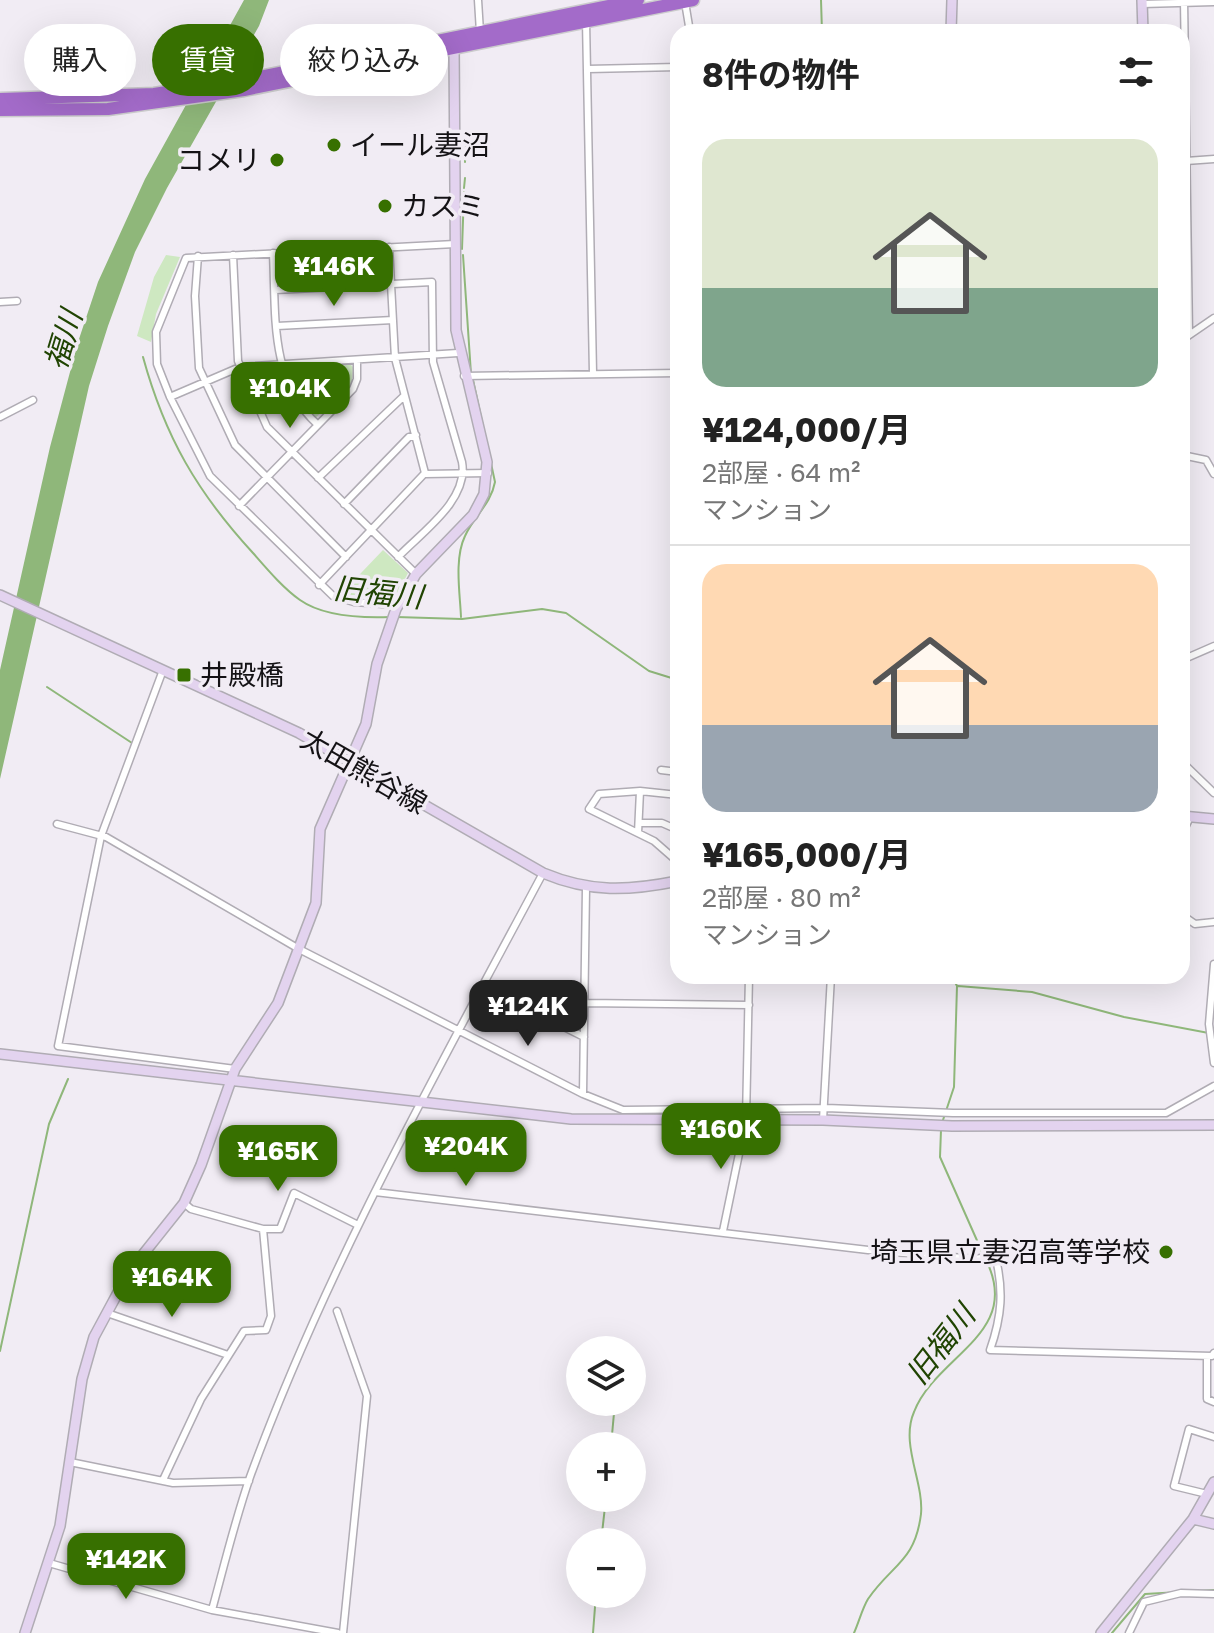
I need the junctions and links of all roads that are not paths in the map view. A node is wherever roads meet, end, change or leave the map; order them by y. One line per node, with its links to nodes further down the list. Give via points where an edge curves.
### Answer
1 (478, 0): 13 (street)
2 (638, 0): 8 (highway)
3 (952, 0): 10 (street)
4 (689, 1): 8 (highway); 9 (street)
5 (1142, 2): 6 (street); 11 (street)
6 (1184, 2): 7 (street); 12 (street)
7 (1214, 2)
8 (585, 11): 13 (highway); 14 (highway); 16 (street)
9 (690, 24)
10 (951, 24)
11 (1143, 24)
12 (1184, 24)
13 (480, 32): 14 (highway)
14 (453, 44): 17 (highway); 23 (street)
15 (670, 67): 16 (street)
16 (588, 69): 42 (street)
17 (264, 81)
18 (172, 96): 19 (highway); 20 (highway, via 108,109)
19 (0, 99)
20 (0, 110)
21 (1214, 159): 22 (street)
22 (1190, 161)
23 (455, 244): 24 (street); 36 (street)
24 (389, 247): 25 (street); 28 (street)
25 (273, 253): 26 (street); 29 (street)
26 (233, 255): 27 (street); 41 (street)
27 (198, 256): 45 (street, via 195,296); 47 (street, via 183,259 157,325 156,355)
28 (391, 283): 29 (street); 33 (street); 37 (street, via 432,282)
29 (275, 290): 34 (street)
30 (17, 301): 31 (street)
31 (0, 302)
32 (1214, 318): 35 (street)
33 (393, 320): 34 (street); 38 (street)
34 (277, 326): 40 (street)
35 (1190, 334)
36 (458, 353): 37 (street); 44 (street)
37 (433, 355): 38 (street); 54 (street)
38 (395, 358): 39 (street); 46 (street)
39 (357, 360): 40 (street); 50 (street, via 357,383)
40 (280, 364): 41 (street); 50 (street, via 299,408)
41 (240, 367): 45 (street); 52 (street, via 267,427)
42 (593, 373): 43 (street); 44 (street)
43 (670, 373)
44 (464, 376): 55 (street)
45 (205, 381): 47 (street); 59 (street, via 235,445)
46 (404, 396): 51 (street); 58 (street)
47 (170, 397): 61 (street, via 201,463)
48 (33, 400): 49 (street)
49 (0, 417)
50 (317, 424): 52 (street)
51 (416, 435): 56 (street); 60 (street)
52 (290, 451): 58 (street); 59 (street)
53 (1190, 457): 57 (street, via 1206,460)
54 (463, 473): 55 (street); 56 (street); 64 (street, via 453,501)
55 (488, 473): 65 (street, via 473,515)
56 (425, 474): 62 (street)
57 (1214, 474)
58 (318, 478): 60 (street)
59 (265, 479): 61 (street); 63 (street)
60 (344, 504): 62 (street)
61 (239, 506): 66 (street)
62 (371, 531): 63 (street); 64 (street)
63 (346, 557): 66 (street)
64 (398, 557): 65 (street)
65 (416, 574): 68 (street)
66 (319, 585): 68 (street, via 345,601)
67 (0, 595): 71 (street, 太田熊谷線)
68 (397, 607): 72 (street, via 387,628 366,724)
69 (1214, 646): 70 (street)
70 (1190, 656)
71 (163, 670): 72 (street, 太田熊谷線); 85 (street)
72 (349, 762): 87 (street, 太田熊谷線); 92 (street, via 320,829 316,903)
73 (661, 770): 75 (street)
74 (1190, 770): 77 (street)
75 (670, 771)
76 (640, 791): 78 (street); 81 (street); 84 (street, via 599,794 589,809)
77 (1214, 793)
78 (670, 794)
79 (1190, 817): 80 (street)
80 (1214, 819)
81 (640, 823): 83 (street); 84 (street)
82 (57, 824): 85 (street)
83 (670, 826)
84 (638, 833): 86 (street)
85 (101, 836): 92 (street); 102 (street, via 58,1046)
86 (670, 853)
87 (543, 873): 89 (street, 太田熊谷線); 98 (street)
88 (670, 882): 89 (street, 太田熊谷線, via 617,891)
89 (586, 888): 96 (street)
90 (1190, 921): 91 (street)
91 (1214, 922)
92 (299, 949): 98 (street); 102 (street, via 278,1003)
93 (1214, 964): 101 (street, via 1209,1024)
94 (749, 984): 97 (street)
95 (831, 984): 108 (street)
96 (585, 1003): 97 (street); 99 (street); 99 (street, via 559,990 546,1018)
97 (749, 1005): 107 (street)
98 (460, 1028): 105 (street); 106 (street)
99 (584, 1037): 105 (street)
100 (0, 1054): 103 (street)
101 (1214, 1063)
102 (235, 1069): 103 (street)
103 (232, 1080): 106 (street); 113 (street)
104 (1214, 1086): 108 (street, via 1166,1113)
105 (583, 1094): 107 (street, via 623,1110)
106 (421, 1103): 109 (street, via 571,1119); 112 (street)
107 (746, 1108): 108 (street); 109 (street)
108 (826, 1108): 110 (street)
109 (746, 1120): 110 (street); 116 (street)
110 (823, 1120): 111 (street, via 952,1126)
111 (1214, 1125)
112 (375, 1192): 114 (street); 116 (street)
113 (184, 1203): 115 (street); 118 (street, via 129,1272)
114 (358, 1225): 115 (street, via 294,1193 280,1229); 125 (street, via 319,1306)
115 (263, 1229): 120 (street, via 271,1316 266,1330 244,1331)
116 (723, 1231): 119 (street, via 976,1259 995,1255 1003,1298 990,1350)
117 (337, 1311): 136 (street, via 367,1396)
118 (105, 1312): 120 (street); 123 (street, via 82,1379)
119 (1210, 1354): 121 (street, via 1207,1399)
120 (228, 1355): 124 (street)
121 (1214, 1402)
122 (1214, 1437): 127 (street, via 1189,1429 1174,1486)
123 (70, 1462): 124 (street); 130 (street)
124 (163, 1480): 125 (street)
125 (249, 1481): 134 (street)
126 (1214, 1482): 127 (street)
127 (1207, 1494): 128 (street)
128 (1193, 1519): 129 (street); 131 (street)
129 (1214, 1524)
130 (49, 1563): 134 (street); 135 (street)
131 (1134, 1592): 133 (street); 137 (street)
132 (1214, 1594): 133 (street, via 1181,1593)
133 (1144, 1602): 138 (street)
134 (212, 1610): 136 (street)
135 (25, 1633)
136 (340, 1633)
137 (1101, 1633)
138 (1129, 1633)

